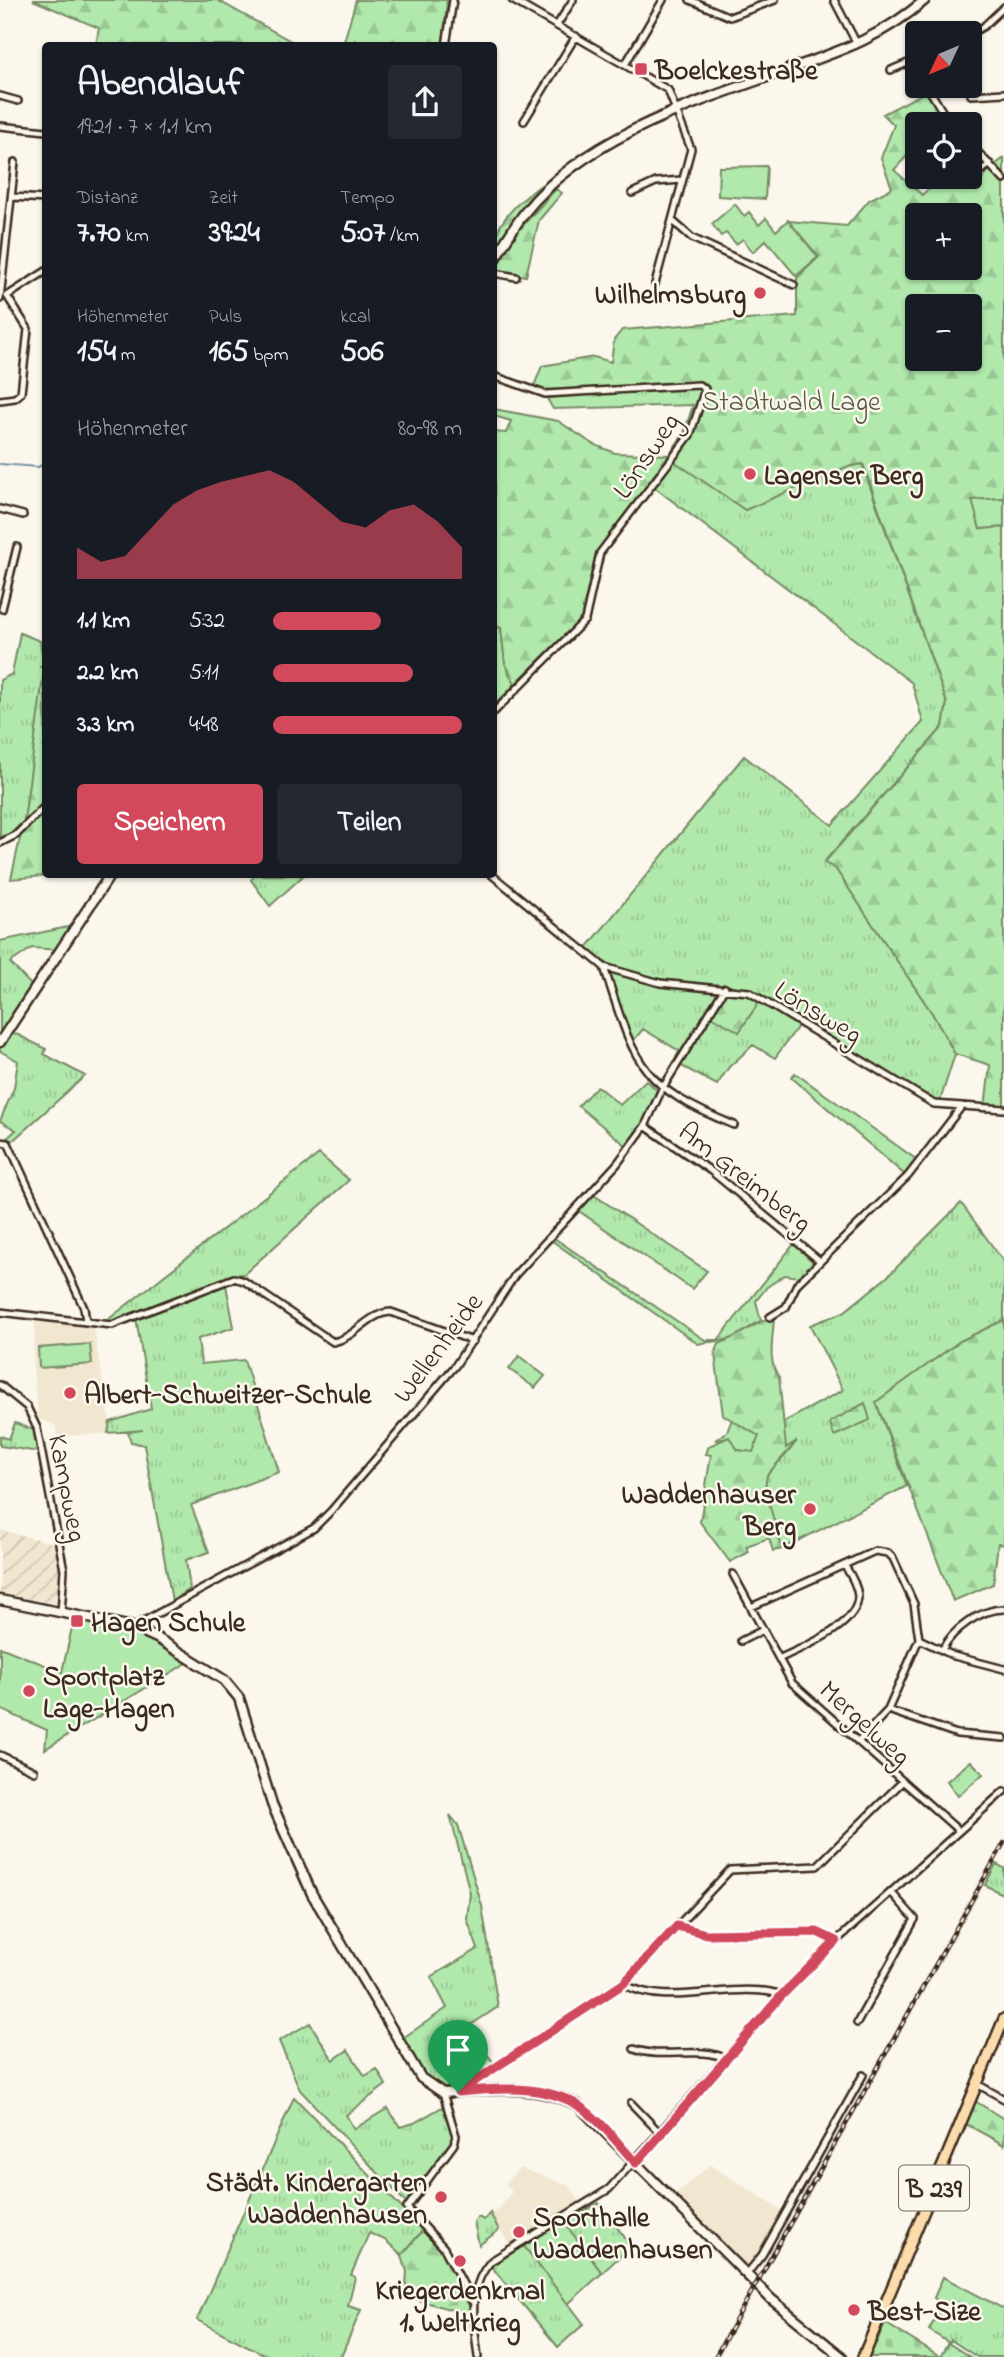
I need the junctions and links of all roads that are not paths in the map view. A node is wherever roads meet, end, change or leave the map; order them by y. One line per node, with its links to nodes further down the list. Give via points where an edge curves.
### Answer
1 (453, 0): 13 (street)
2 (512, 0): 10 (street)
3 (573, 0): 10 (street)
4 (663, 0): 15 (street)
5 (691, 0): 6 (street, via 730,17)
6 (775, 0)
7 (834, 0): 14 (street)
8 (925, 0): 14 (main road, via 895,25)
9 (1004, 8): 11 (street)
10 (557, 25): 12 (street)
11 (982, 27)
12 (576, 36): 15 (street); 23 (street)
13 (447, 42)
14 (857, 44): 22 (main road)
15 (626, 64): 22 (street, via 666,87)
16 (905, 64): 17 (street)
17 (891, 70)
18 (1004, 93): 19 (street)
19 (982, 94)
20 (0, 96): 21 (street)
21 (18, 101)
22 (675, 110): 30 (street, via 691,149); 36 (main road, via 608,144 552,184 526,211)
23 (524, 121)
24 (0, 126): 25 (street)
25 (42, 131)
26 (982, 156): 28 (street)
27 (15, 162): 33 (street)
28 (990, 164): 29 (street); 31 (street)
29 (982, 170)
30 (682, 180): 32 (street, via 656,182); 35 (street, via 672,213)
31 (1004, 180)
32 (632, 193)
33 (12, 197): 34 (street); 43 (street)
34 (42, 199)
35 (674, 222): 40 (street); 41 (street, via 692,237)
36 (497, 255)
37 (42, 274): 42 (street)
38 (497, 274): 39 (street)
39 (516, 277)
40 (655, 284)
41 (794, 285)
42 (7, 296): 43 (street); 45 (street, via 28,334 21,393)
43 (0, 300)
44 (497, 377): 51 (street, Lönsweg, via 545,394 699,385 705,390 690,435 600,553 585,621)
45 (0, 400)
46 (0, 509): 47 (street)
47 (23, 515)
48 (17, 547): 49 (street)
49 (4, 585): 50 (street)
50 (2, 609)
51 (497, 709)
52 (42, 809): 53 (street, via 16,835)
53 (0, 843)
54 (108, 878): 58 (main road)
55 (496, 878): 56 (street, Lönsweg)
56 (604, 967): 57 (street, Lönsweg, via 660,983); 59 (street, via 629,1044 640,1065)
57 (725, 988): 59 (street, Wellenheide); 60 (street, Lönsweg, via 749,992 934,1104)
58 (0, 1042)
59 (662, 1089): 62 (street); 63 (street, Wellenheide)
60 (962, 1106): 61 (street, Lönsweg); 65 (street, Am Greimberg, via 908,1176)
61 (1004, 1109)
62 (734, 1125)
63 (645, 1126): 65 (street, Am Greimberg, via 712,1171); 69 (street, Wellenheide, via 617,1164 515,1275)
64 (0, 1142): 68 (street, via 8,1143 85,1308)
65 (820, 1261): 67 (street, Am Greimberg, via 797,1284 786,1307)
66 (0, 1312): 68 (street)
67 (770, 1317)
68 (86, 1321): 69 (street, via 112,1325 234,1278 333,1342 343,1340 377,1315 391,1312)
69 (473, 1341): 77 (street, Wellenheide, via 314,1528)
70 (0, 1385): 76 (street, Kampweg, via 27,1407 37,1428 64,1570)
71 (845, 1566): 74 (street); 79 (street, via 875,1551 888,1553 914,1604); 82 (street, via 857,1587 854,1611 838,1628)
72 (733, 1574): 74 (street, Mergelweg)
73 (0, 1600): 76 (main road)
74 (751, 1607): 78 (street, Mergelweg)
75 (1004, 1609): 81 (street, via 956,1629)
76 (61, 1613): 77 (main road)
77 (133, 1628): 104 (main road, via 224,1680 239,1699 272,1804 312,1894 421,2078)
78 (763, 1630): 80 (street); 82 (street, Mergelweg)
79 (919, 1639): 81 (street); 84 (street)
80 (741, 1641)
81 (942, 1650): 83 (street)
82 (779, 1659): 86 (street, Mergelweg, via 792,1683)
83 (1004, 1669)
84 (888, 1710): 85 (street, via 957,1734); 86 (street)
85 (1004, 1738)
86 (858, 1742): 89 (street, Mergelweg)
87 (0, 1755): 88 (street)
88 (34, 1771)
89 (902, 1782): 91 (street, Mergelweg); 93 (street, via 817,1866 730,1870)
90 (1004, 1791): 91 (street)
91 (959, 1831): 92 (street)
92 (891, 1892): 94 (street); 98 (street, via 915,1919)
93 (677, 1926): 94 (street, via 706,1934 817,1932); 95 (street)
94 (836, 1941): 96 (street)
95 (623, 1984): 96 (street, via 669,1994 762,1989); 103 (street)
96 (782, 1995): 100 (street)
97 (1004, 2019): 102 (main road, B 239)
98 (857, 2023)
99 (634, 2049): 100 (street, via 675,2055 715,2053)
100 (727, 2059): 107 (street)
101 (863, 2075): 109 (street, via 762,2255)
102 (977, 2084): 105 (street); 113 (main road, B 239)
103 (458, 2092): 104 (main road); 108 (main road, via 495,2088 566,2099 590,2115)
104 (443, 2093): 110 (street, via 456,2136 454,2144 407,2208 444,2248)
105 (1004, 2099)
106 (631, 2103): 107 (street)
107 (660, 2134): 108 (street)
108 (636, 2163): 109 (main road); 110 (street, via 609,2189 491,2261)
109 (746, 2275): 112 (main road)
110 (472, 2301): 111 (street)
111 (478, 2357)
112 (842, 2357)
113 (863, 2357)

